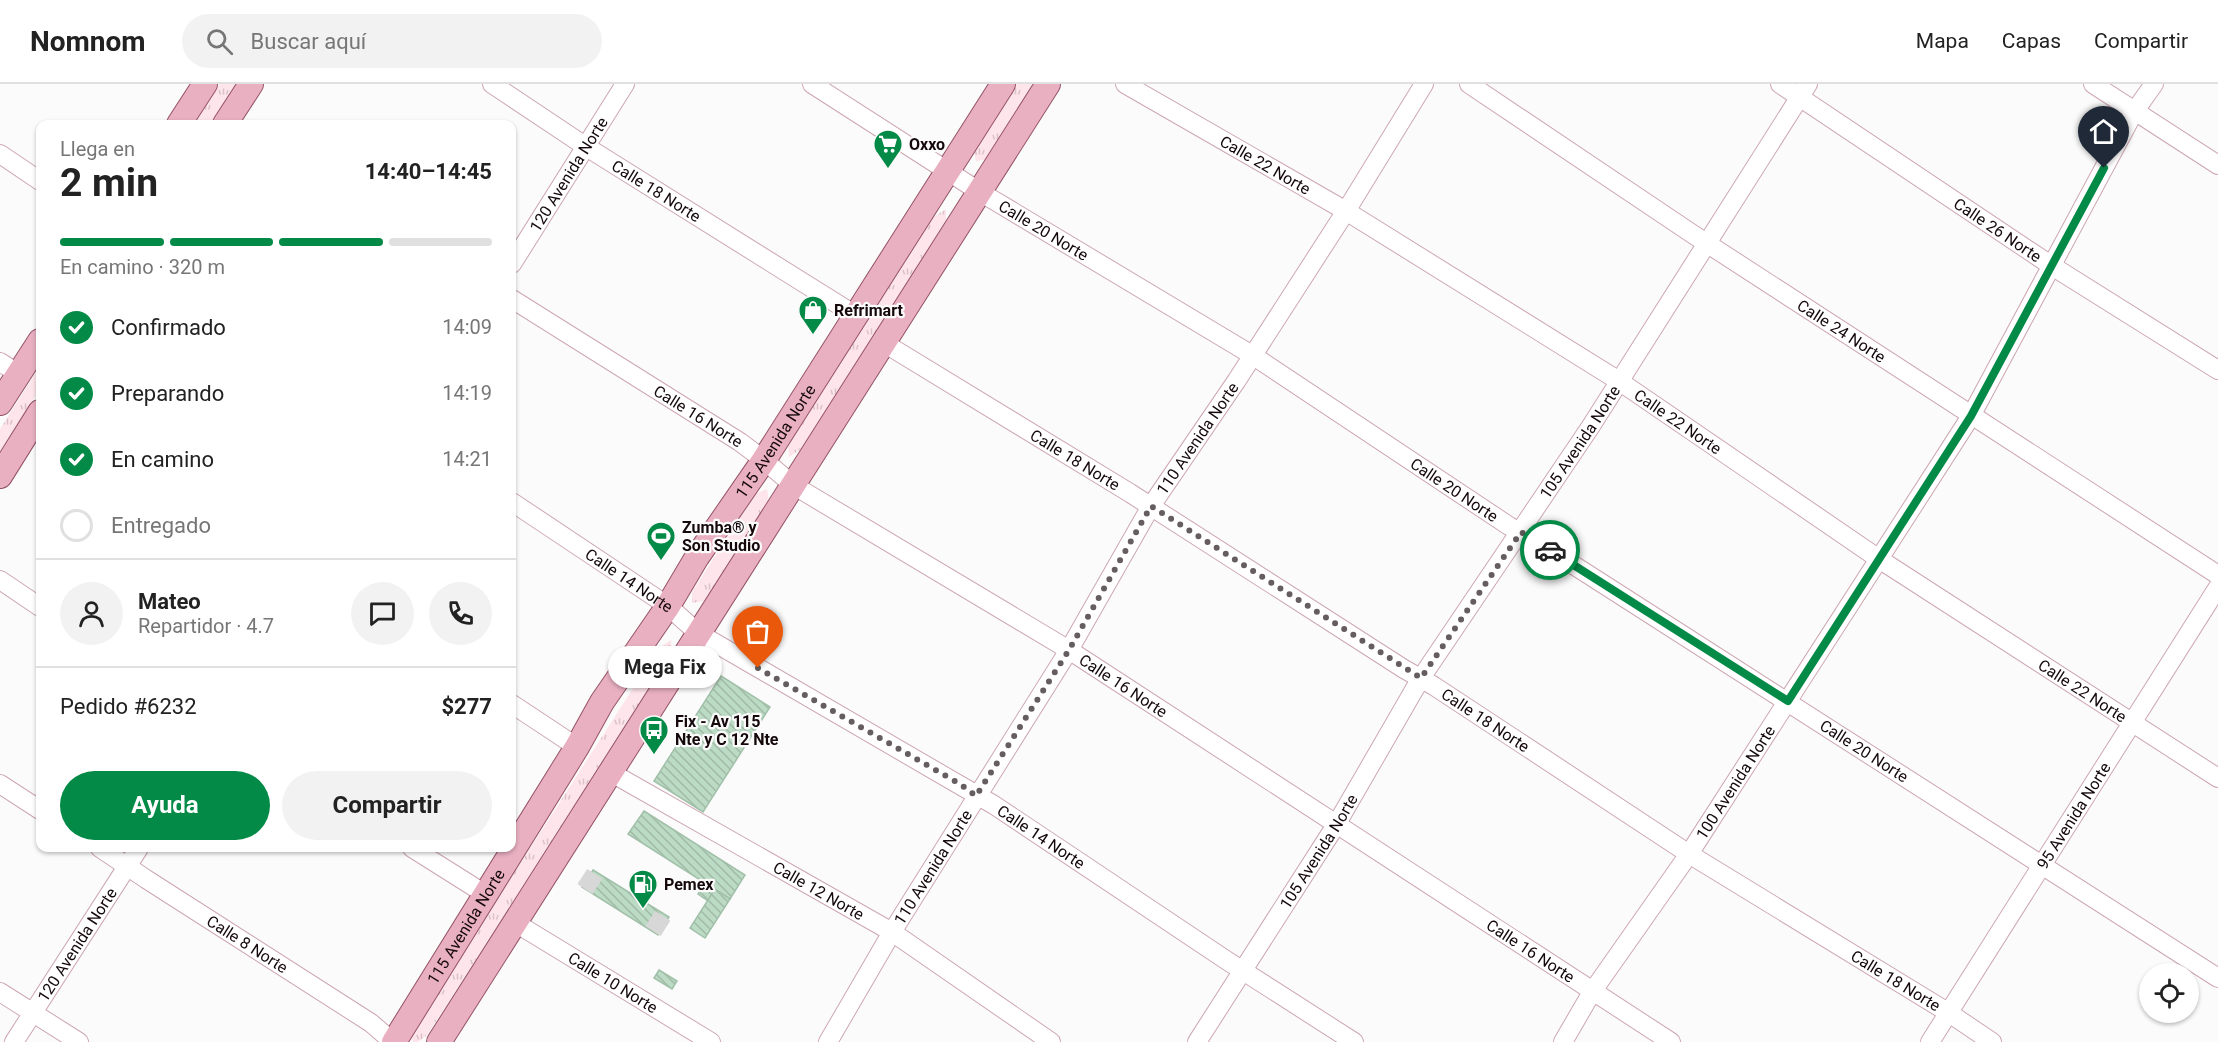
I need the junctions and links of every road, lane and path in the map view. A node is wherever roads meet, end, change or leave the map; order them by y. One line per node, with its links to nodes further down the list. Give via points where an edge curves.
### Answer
1 (205, 84): 16 (main road)
2 (251, 84): 17 (main road)
3 (492, 84): 18 (street, Calle 18 Norte)
4 (625, 84): 18 (street, 120 Avenida Norte)
5 (812, 84): 21 (street, Calle 20 Norte)
6 (1004, 84): 21 (main road, 115 Avenida Norte)
7 (1048, 84): 23 (main road)
8 (1125, 84): 24 (street, Calle 22 Norte)
9 (1424, 84): 24 (street, 110 Avenida Norte)
10 (1469, 84): 25 (street, Calle 24 Norte)
11 (1780, 84): 14 (street, Calle 26 Norte)
12 (2092, 84): 15 (street)
13 (2154, 84): 15 (street, 100 Avenida Norte)
14 (1804, 91): 25 (street, 105 Avenida Norte); 27 (street, Calle 26 Norte)
15 (2134, 112): 20 (street); 27 (street, 100 Avenida Norte)
16 (182, 120)
17 (232, 120)
18 (585, 146): 26 (street, 120 Avenida Norte); 29 (street, Calle 18 Norte)
19 (0, 154): 22 (street)
20 (2218, 165)
21 (948, 170): 23 (street, Calle 20 Norte); 29 (main road, 115 Avenida Norte)
22 (36, 178)
23 (980, 192): 30 (main road); 32 (street, Calle 20 Norte)
24 (1346, 211): 32 (street, 110 Avenida Norte); 35 (street, Calle 22 Norte)
25 (1708, 243): 35 (street, 105 Avenida Norte); 37 (street, Calle 24 Norte)
26 (516, 258)
27 (2052, 266): 34 (street, Calle 26 Norte); 37 (street, 100 Avenida Norte)
28 (516, 302): 39 (street, Calle 16 Norte)
29 (855, 315): 39 (main road, 115 Avenida Norte)
30 (884, 343): 41 (main road); 43 (street, Calle 18 Norte)
31 (36, 344): 33 (main road)
32 (1252, 355): 43 (street, 110 Avenida Norte); 44 (street, Calle 20 Norte)
33 (9, 368): 36 (main road)
34 (2218, 370)
35 (1619, 381): 44 (street, 105 Avenida Norte); 45 (street, Calle 22 Norte)
36 (0, 403)
37 (1971, 416): 45 (street, 100 Avenida Norte); 46 (street, Calle 24 Norte)
38 (36, 418): 40 (main road)
39 (764, 460): 41 (street, Calle 16 Norte); 50 (main road, 115 Avenida Norte)
40 (0, 476)
41 (793, 485): 51 (main road); 52 (street, Calle 16 Norte)
42 (516, 505): 50 (street, Calle 14 Norte)
43 (1151, 506): 52 (street, 110 Avenida Norte); 53 (street, Calle 18 Norte)
44 (1521, 532): 53 (street, 105 Avenida Norte); 54 (street, Calle 20 Norte)
45 (1879, 559): 54 (street, 100 Avenida Norte); 56 (street, Calle 22 Norte)
46 (2218, 575)
47 (0, 580): 49 (street)
48 (2218, 587): 56 (street, 95 Avenida Norte)
49 (36, 604)
50 (668, 606): 51 (street, Calle 14 Norte); 57 (main road, 115 Avenida Norte, via 602,702)
51 (698, 633): 58 (main road); 61 (street, Calle 14 Norte)
52 (1069, 650): 61 (street, 110 Avenida Norte); 63 (street, Calle 16 Norte)
53 (1421, 678): 63 (street, 105 Avenida Norte); 69 (street, Calle 18 Norte)
54 (1788, 701): 69 (street, 100 Avenida Norte); 70 (street, Calle 20 Norte)
55 (516, 707): 57 (street)
56 (2131, 723): 59 (street, Calle 22 Norte); 70 (street, 95 Avenida Norte)
57 (577, 747): 64 (main road, 115 Avenida Norte)
58 (610, 772): 73 (main road); 74 (street, Calle 12 Norte)
59 (2218, 778)
60 (0, 784): 62 (street)
61 (976, 796): 74 (street, 110 Avenida Norte); 75 (street, Calle 14 Norte)
62 (36, 807)
63 (1336, 825): 75 (street, 105 Avenida Norte); 78 (street, Calle 16 Norte)
64 (516, 844)
65 (106, 852): 71 (street, Calle 8 Norte)
66 (136, 852): 71 (street, 120 Avenida Norte)
67 (418, 852): 72 (street)
68 (511, 852): 72 (main road, 115 Avenida Norte)
69 (1689, 854): 78 (street, 100 Avenida Norte); 80 (street, Calle 18 Norte)
70 (2042, 865): 76 (street, Calle 20 Norte); 80 (street, 95 Avenida Norte)
71 (127, 867): 79 (street, 120 Avenida Norte); 83 (street, Calle 8 Norte, via 371,1023)
72 (485, 894): 83 (main road, 115 Avenida Norte)
73 (514, 922): 84 (main road); 85 (street, Calle 10 Norte)
74 (892, 932): 86 (street, 110 Avenida Norte); 87 (street, Calle 12 Norte)
75 (1243, 971): 88 (street, 105 Avenida Norte); 89 (street, Calle 14 Norte)
76 (2218, 978)
77 (0, 992): 79 (street)
78 (1592, 992): 90 (street, 100 Avenida Norte); 91 (street, Calle 16 Norte)
79 (32, 1012): 81 (street, 120 Avenida Norte); 82 (street)
80 (1949, 1013): 92 (street, 95 Avenida Norte); 93 (street, Calle 18 Norte)
81 (14, 1042)
82 (79, 1042)
83 (394, 1042)
84 (439, 1042)
85 (711, 1042)
86 (828, 1042)
87 (1051, 1042)
88 (1197, 1042)
89 (1354, 1042)
90 (1563, 1042)
91 (1671, 1042)
92 (1930, 1042)
93 (1992, 1042)

